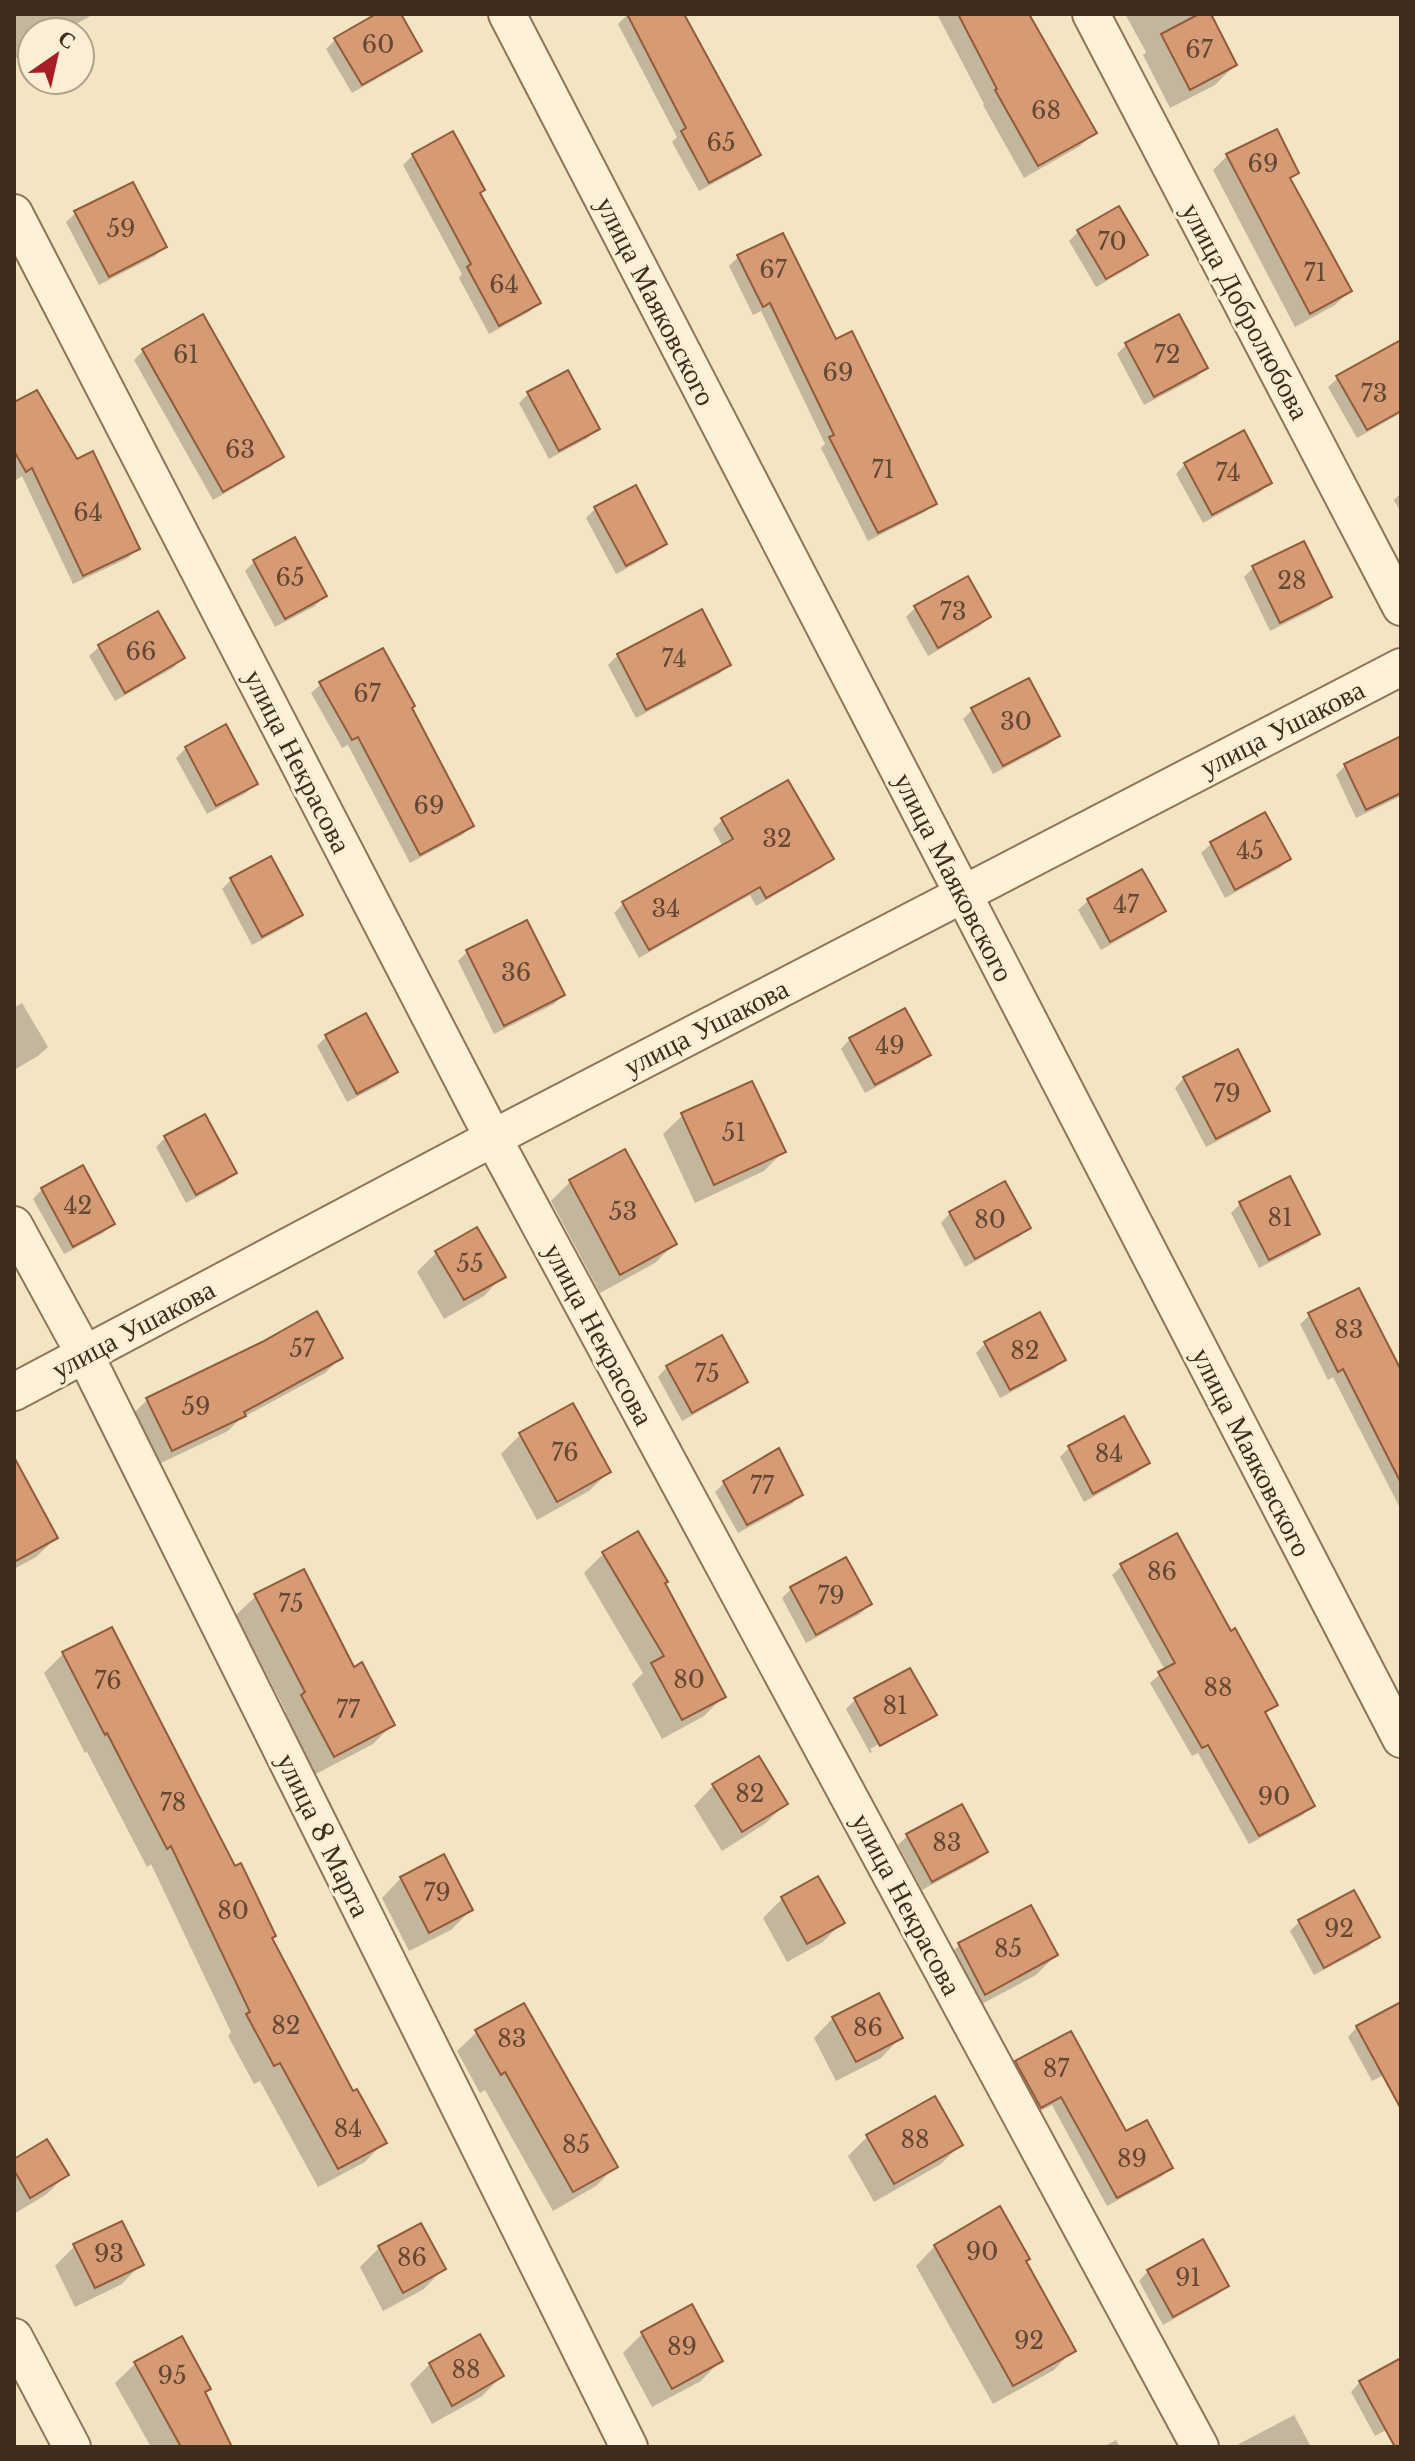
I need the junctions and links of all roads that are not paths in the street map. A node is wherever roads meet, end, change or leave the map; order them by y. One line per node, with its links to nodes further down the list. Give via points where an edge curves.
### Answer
1 (507, 14): 6 (street, улица Маяковского)
2 (1091, 14): 4 (street, улица Добролюбова)
3 (14, 213): 7 (street, улица Некрасова)
4 (1401, 607)
5 (1401, 667): 6 (street, улица Ушакова)
6 (963, 893): 7 (street, улица Ушакова); 11 (street, улица Маяковского)
7 (493, 1138): 9 (street, улица Ушакова); 15 (street, улица Некрасова)
8 (14, 1225): 9 (street, улица 8 Марта)
9 (85, 1355): 10 (street, улица Ушакова); 14 (street, улица 8 Марта)
10 (14, 1392)
11 (1401, 1739)
12 (14, 2337): 13 (street)
13 (72, 2447)
14 (629, 2447)
15 (1200, 2447)

